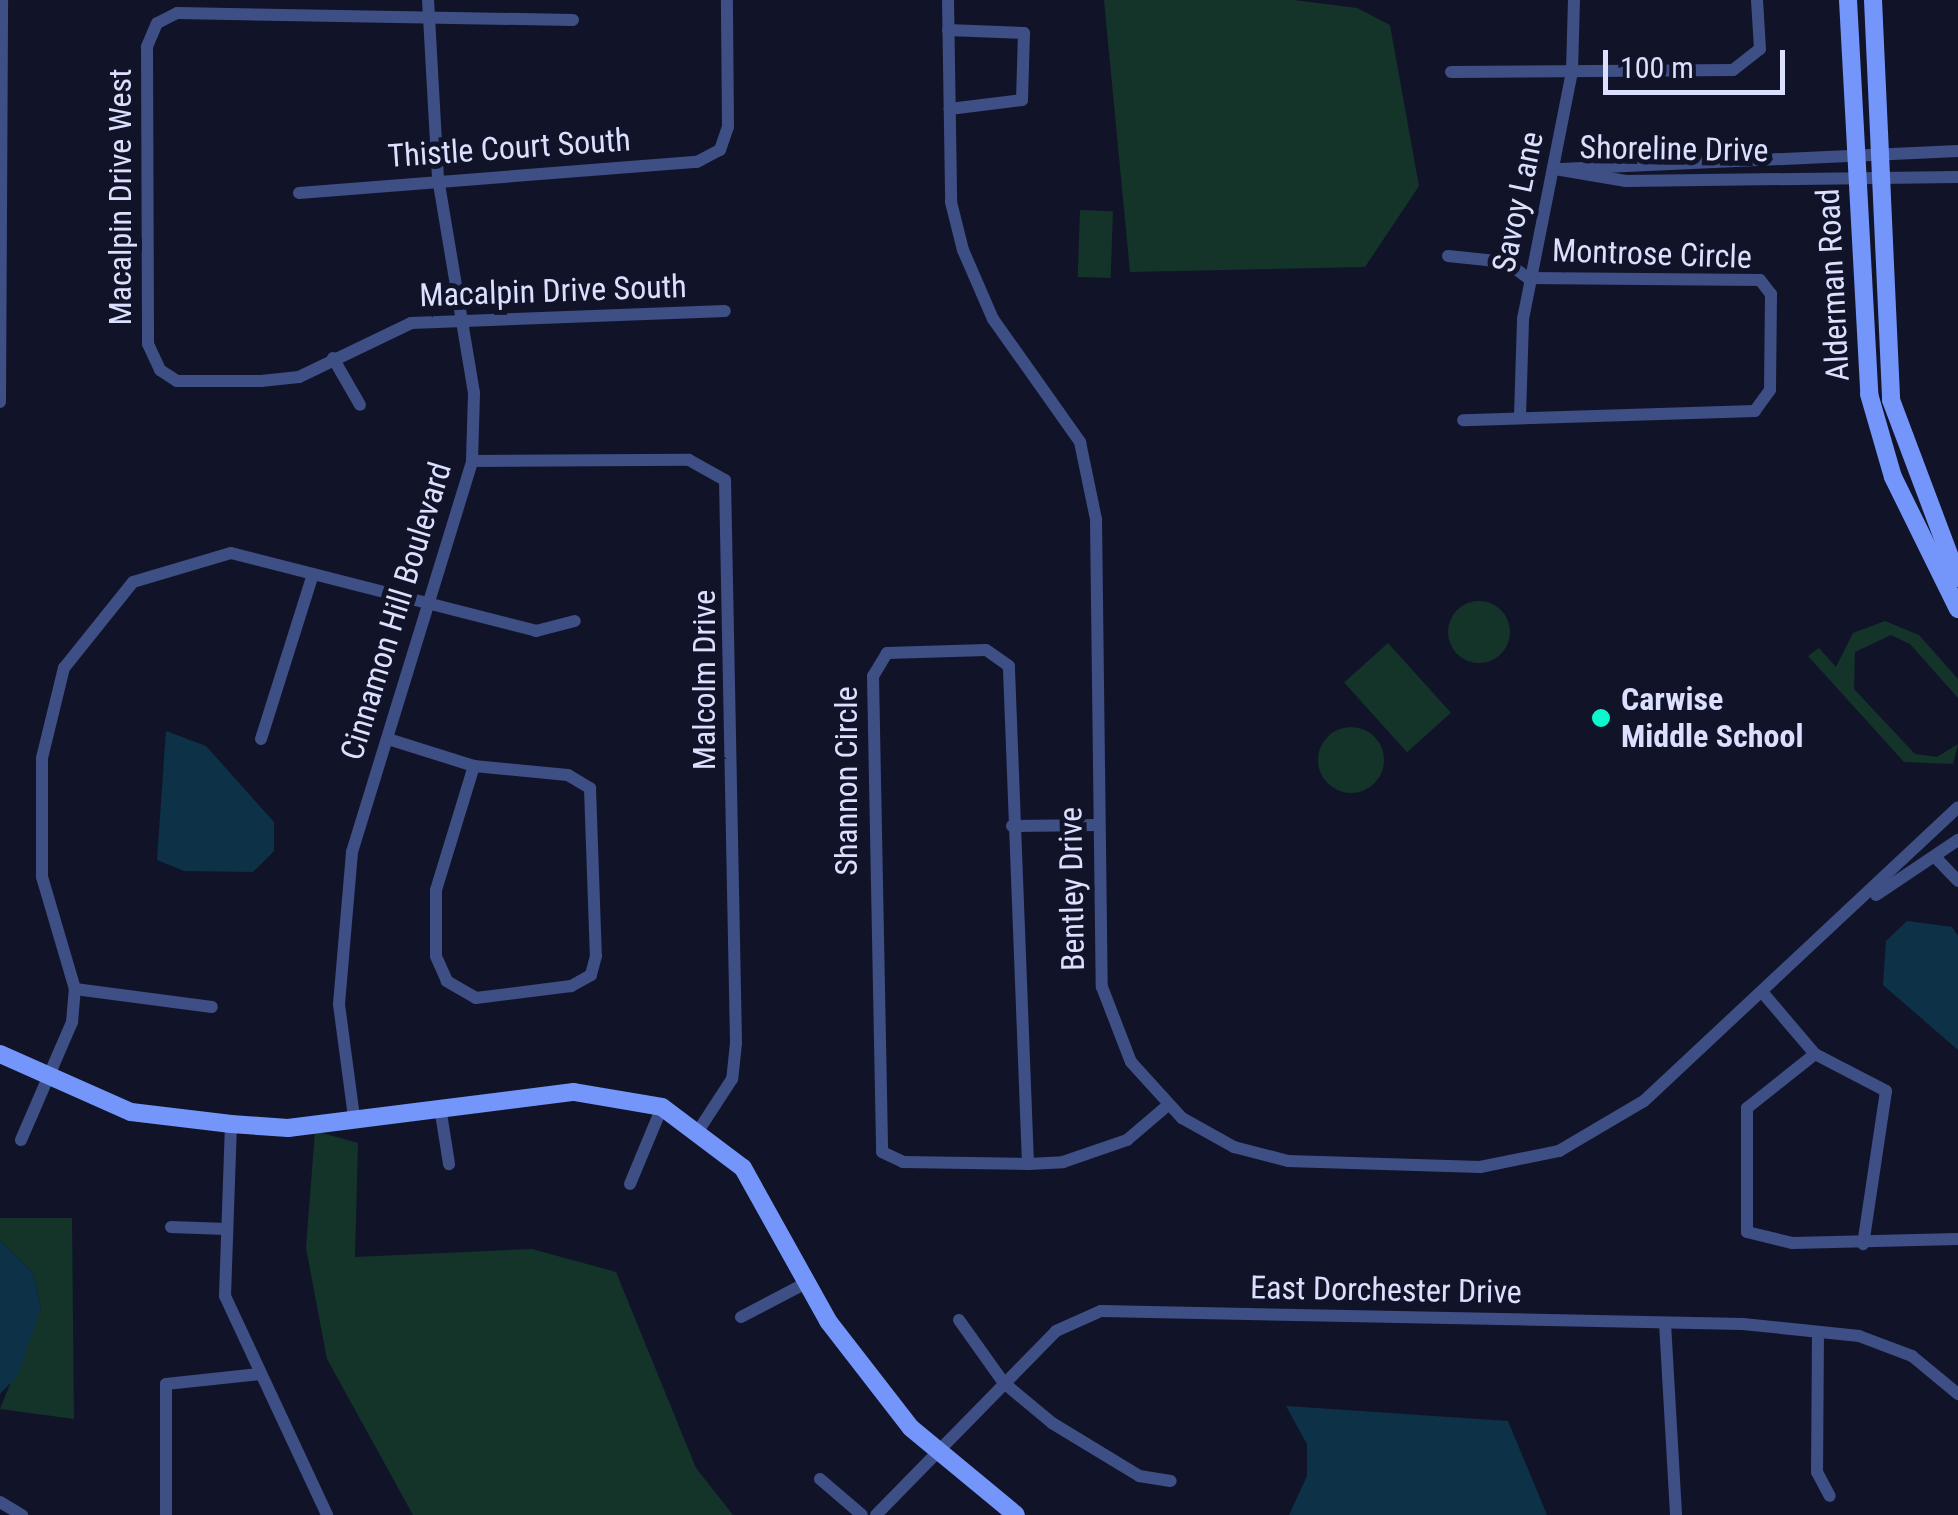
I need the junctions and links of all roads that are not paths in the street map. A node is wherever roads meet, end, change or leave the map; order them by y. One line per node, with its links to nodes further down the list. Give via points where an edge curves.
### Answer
1 (2, 0): 11 (street)
2 (727, 0): 20 (street, Thistle Court South, via 720,150 696,162)
3 (948, 0): 10 (street, Bentley Drive)
4 (1574, 0): 12 (street, Savoy Lane)
5 (1757, 0): 12 (street, via 1760,49 1749,66)
6 (1848, 0): 16 (street, Alderman Road)
7 (1873, 0): 16 (street, Alderman Road)
8 (427, 7): 9 (street); 20 (street, Cinnamon Hill Boulevard); 28 (street, Macalpin Drive West, via 177,13 157,23 147,48 148,344)
9 (573, 20)
10 (948, 30): 14 (street, Bentley Drive); 14 (street, via 1024,33 1022,100)
11 (2, 42): 21 (street)
12 (1572, 71): 13 (street); 17 (street, Savoy Lane)
13 (1451, 72)
14 (950, 109): 43 (street, Bentley Drive, via 951,202 963,250 993,318 1080,442 1091,496)
15 (1958, 151): 16 (street, Shoreline Drive)
16 (1867, 154): 17 (street, Shoreline Drive); 18 (street, Alderman Road)
17 (1555, 169): 18 (street, Shoreline Drive, via 1626,181); 24 (street, Savoy Lane)
18 (1866, 177): 19 (street, Shoreline Drive); 35 (street, Alderman Road, via 1891,400); 37 (street, Alderman Road, via 1869,394 1893,477)
19 (1958, 177)
20 (438, 178): 22 (street, Thistle Court South); 26 (street, Cinnamon Hill Boulevard)
21 (2, 188): 29 (street)
22 (299, 193)
23 (1448, 256): 24 (street, via 1506,262)
24 (1528, 278): 31 (street, Savoy Lane); 31 (street, Montrose Circle, via 1760,280 1771,294 1770,382 1767,400 1740,416)
25 (725, 312): 26 (street, Macalpin Drive South)
26 (467, 323): 27 (street, Macalpin Drive South, via 410,323); 33 (street, Cinnamon Hill Boulevard)
27 (334, 358): 28 (street, Macalpin Drive South, via 298,377 261,382 177,380); 30 (street)
28 (160, 370)
29 (2, 402)
30 (360, 405)
31 (1520, 416): 32 (street)
32 (1463, 420)
33 (472, 461): 36 (street, Cinnamon Hill Boulevard); 61 (street, Malcolm Drive, via 689,460 725,480 736,1042 732,1080)
34 (313, 574): 36 (street); 39 (street); 50 (street, via 231,553 179,562 134,582 64,668 42,758 42,877)
35 (1958, 578)
36 (431, 603): 38 (street, via 536,631); 40 (street, Cinnamon Hill Boulevard)
37 (1958, 609)
38 (575, 621)
39 (261, 739)
40 (388, 739): 41 (street); 59 (street, Cinnamon Hill Boulevard, via 352,852 342,926 339,1004)
41 (474, 766): 41 (street, via 568,775 590,788 596,956 591,975 571,986 476,998 447,981 436,956 436,890)
42 (1958, 807): 45 (street, Bentley Drive)
43 (1098, 825): 44 (street); 57 (street, Bentley Drive, via 1106,1002 1131,1062)
44 (1012, 826): 64 (street, Shannon Circle); 64 (street, Shannon Circle, via 1006,662 986,650 887,653 873,676 877,1139 904,1162)
45 (1932, 831): 46 (street); 49 (street, Bentley Drive)
46 (1956, 846): 47 (street, Bentley Drive)
47 (1936, 858): 48 (street); 49 (street, Bentley Drive)
48 (1958, 881)
49 (1870, 898): 51 (street, Bentley Drive)
50 (75, 988): 52 (street); 55 (street)
51 (1764, 994): 54 (street); 57 (street, Bentley Drive, via 1598,1133 1513,1162 1275,1159 1220,1141)
52 (212, 1007)
53 (0, 1054): 55 (street)
54 (1815, 1054): 69 (street, via 1886,1090); 69 (street, via 1747,1108 1747,1232)
55 (50, 1082): 60 (street, via 131,1112); 62 (street)
56 (440, 1106): 58 (street, via 574,1092); 59 (street); 63 (street)
57 (1167, 1106): 64 (street, Shannon Circle, via 1103,1152)
58 (662, 1108): 61 (street); 65 (street)
59 (354, 1117): 60 (street)
60 (231, 1124): 67 (street)
61 (700, 1128): 70 (street, via 758,1187)
62 (20, 1140)
63 (448, 1164)
64 (1028, 1164)
65 (630, 1184)
66 (171, 1227): 67 (street)
67 (226, 1229): 75 (street, via 225,1296)
68 (1958, 1238): 69 (street)
69 (1863, 1244)
70 (806, 1283): 71 (street); 78 (street, via 880,1394)
71 (741, 1317)
72 (958, 1320): 76 (street)
73 (1665, 1323): 74 (street, East Dorchester Drive); 76 (street, East Dorchester Drive, via 1101,1312 1056,1331); 89 (street)
74 (1818, 1332): 77 (street, East Dorchester Drive, via 1912,1356); 81 (street, via 1817,1472)
75 (259, 1374): 84 (street, via 215,1386 166,1384); 85 (street)
76 (1004, 1383): 78 (street, East Dorchester Drive); 80 (street, via 1074,1438 1140,1476)
77 (1958, 1394)
78 (939, 1453): 87 (street, East Dorchester Drive); 88 (street)
79 (820, 1479): 86 (street)
80 (1171, 1481)
81 (1830, 1496)
82 (0, 1502): 83 (street)
83 (20, 1511)
84 (166, 1515)
85 (327, 1515)
86 (862, 1515)
87 (876, 1515)
88 (1016, 1515)
89 (1676, 1515)

